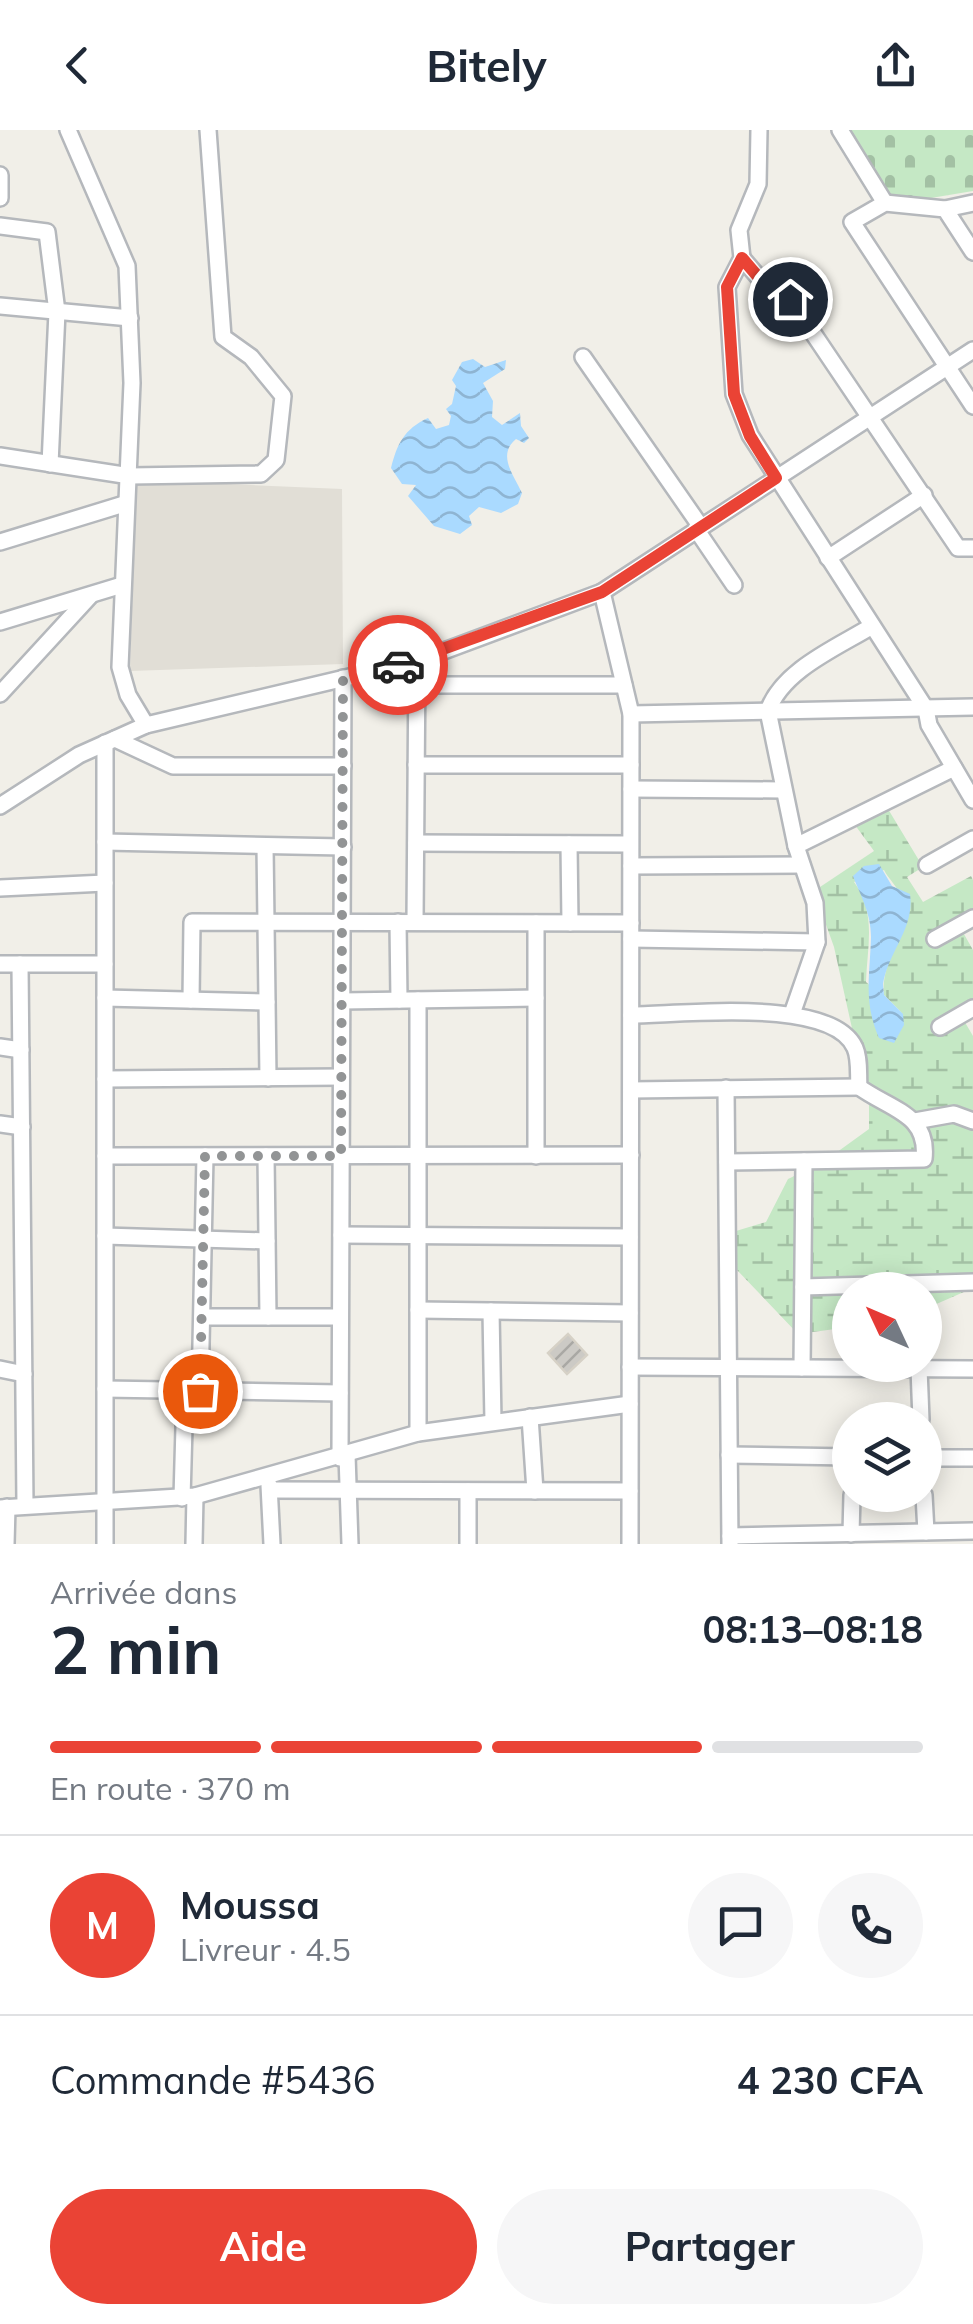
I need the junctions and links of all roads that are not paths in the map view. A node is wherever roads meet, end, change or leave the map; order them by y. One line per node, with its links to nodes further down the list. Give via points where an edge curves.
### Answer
1 (68, 130): 15 (street, via 127,266)
2 (208, 130): 23 (street, via 223,337 251,357 283,396 276,460 261,474)
3 (758, 130): 12 (street, via 758,184 740,230)
4 (840, 130): 7 (street)
5 (0, 175): 6 (street)
6 (0, 198)
7 (886, 203): 9 (street); 18 (street, via 852,222)
8 (973, 203): 9 (street)
9 (945, 209): 11 (street)
10 (0, 226): 14 (street, via 48,232)
11 (973, 252)
12 (742, 258): 20 (street, via 790,299); 24 (street, via 727,287 734,394)
13 (0, 306): 14 (street)
14 (57, 312): 15 (street); 22 (street)
15 (130, 318): 23 (street)
16 (973, 350): 18 (street)
17 (583, 357): 27 (street)
18 (947, 367): 19 (street); 20 (street)
19 (973, 406)
20 (872, 416): 24 (street); 25 (street)
21 (1, 457): 22 (street)
22 (50, 464): 23 (street)
23 (130, 476): 26 (street)
24 (776, 478): 27 (street); 30 (street)
25 (924, 496): 29 (street, via 958,548); 30 (street)
26 (124, 504): 28 (street); 32 (street)
27 (699, 528): 31 (street); 33 (street)
28 (0, 542)
29 (973, 548)
30 (828, 558): 36 (street)
31 (734, 584)
32 (122, 585): 34 (street); 46 (street, via 120,667)
33 (602, 592): 37 (street); 39 (street)
34 (91, 595): 35 (street); 41 (street)
35 (0, 622)
36 (872, 626): 43 (street); 44 (street, via 804,668)
37 (417, 660): 38 (street); 40 (street)
38 (343, 678): 46 (street); 50 (street)
39 (624, 685): 40 (street); 45 (street)
40 (416, 686): 48 (street)
41 (0, 694)
42 (973, 708): 43 (street)
43 (926, 709): 44 (street); 51 (street)
44 (768, 710): 45 (street); 53 (street)
45 (631, 714): 49 (street)
46 (146, 726): 47 (street)
47 (110, 741): 50 (street, via 174,766); 55 (street); 57 (street)
48 (416, 765): 49 (street); 58 (street)
49 (631, 765): 52 (street)
50 (343, 766): 63 (street)
51 (954, 768): 54 (street); 62 (street)
52 (631, 789): 53 (street); 60 (street)
53 (782, 790): 62 (street)
54 (973, 800)
55 (0, 806)
56 (973, 840): 65 (street)
57 (105, 842): 61 (street); 67 (street)
58 (416, 843): 59 (street); 73 (street)
59 (569, 844): 60 (street); 75 (street)
60 (630, 844): 66 (street)
61 (265, 846): 63 (street); 70 (street)
62 (796, 846): 64 (street)
63 (342, 847): 71 (street)
64 (802, 865): 66 (street); 78 (street)
65 (927, 865)
66 (631, 866): 76 (street)
67 (105, 883): 68 (street); 81 (street)
68 (0, 888)
69 (973, 918): 77 (street)
70 (266, 922): 71 (street); 84 (street, via 192,922); 88 (street)
71 (342, 922): 72 (street); 87 (street)
72 (398, 922): 73 (street); 85 (street)
73 (416, 922): 74 (street)
74 (536, 923): 75 (street); 83 (street)
75 (570, 923): 76 (street)
76 (631, 931): 78 (street); 91 (street)
77 (935, 939)
78 (818, 942): 90 (street)
79 (0, 964): 80 (street)
80 (20, 964): 81 (street); 94 (street)
81 (105, 964): 82 (street)
82 (105, 998): 84 (street); 97 (street)
83 (536, 998): 86 (street); 111 (street)
84 (191, 1000): 88 (street)
85 (399, 1000): 86 (street); 87 (street)
86 (418, 1000): 110 (street)
87 (342, 1001): 95 (street)
88 (267, 1002): 96 (street)
89 (973, 1008): 92 (street)
90 (792, 1014): 91 (street); 98 (street, via 828,1021 847,1037 858,1060)
91 (631, 1015): 100 (street)
92 (940, 1026)
93 (0, 1047): 94 (street)
94 (21, 1050): 104 (street)
95 (341, 1077): 96 (street); 109 (street)
96 (268, 1078): 97 (street)
97 (105, 1079): 106 (street)
98 (859, 1086): 99 (street); 102 (street)
99 (726, 1088): 100 (street); 113 (street)
100 (631, 1090): 105 (street)
101 (973, 1121): 102 (street, via 954,1114)
102 (915, 1122): 112 (street, via 924,1130 924,1159)
103 (0, 1124): 104 (street)
104 (22, 1126): 135 (street)
105 (630, 1155): 111 (street); 117 (street)
106 (105, 1156): 107 (street); 115 (street)
107 (205, 1156): 108 (street); 118 (street)
108 (266, 1156): 109 (street); 119 (street)
109 (341, 1156): 110 (street); 114 (street)
110 (418, 1156): 111 (street); 116 (street)
111 (536, 1156)
112 (804, 1160): 113 (street); 121 (street)
113 (727, 1162): 129 (street)
114 (340, 1235): 116 (street); 127 (street)
115 (105, 1236): 118 (street); 136 (street)
116 (418, 1236): 117 (street); 122 (street)
117 (630, 1237): 124 (street)
118 (204, 1239): 119 (street); 125 (street)
119 (267, 1241): 126 (street)
120 (973, 1282): 121 (street)
121 (803, 1286): 130 (street)
122 (418, 1310): 123 (street); 142 (street)
123 (491, 1311): 124 (street); 141 (street)
124 (630, 1314): 128 (street)
125 (202, 1317): 126 (street); 137 (street)
126 (268, 1317): 127 (street)
127 (340, 1317): 138 (street)
128 (630, 1367): 129 (street); 139 (street)
129 (728, 1368): 130 (street); 143 (street)
130 (802, 1368): 131 (street)
131 (832, 1368)
132 (942, 1368): 134 (street)
133 (0, 1369): 135 (street)
134 (973, 1369)
135 (24, 1374): 155 (street)
136 (105, 1389): 137 (street); 154 (street)
137 (193, 1391): 138 (street); 153 (street)
138 (340, 1393): 144 (street)
139 (630, 1404): 140 (street); 152 (street)
140 (530, 1416): 141 (street); 151 (street)
141 (492, 1422): 142 (street)
142 (418, 1432): 144 (street)
143 (729, 1455): 145 (street); 165 (street)
144 (344, 1456): 148 (street); 149 (street)
145 (832, 1457)
146 (942, 1458): 147 (street)
147 (973, 1458)
148 (269, 1484): 149 (street); 153 (street); 169 (street)
149 (352, 1490): 150 (street); 170 (street)
150 (468, 1491): 151 (street); 171 (street)
151 (536, 1491): 152 (street)
152 (630, 1491): 172 (street)
153 (188, 1497): 154 (street); 168 (street)
154 (105, 1502): 155 (street); 167 (street)
155 (25, 1505): 156 (street)
156 (4, 1508): 166 (street)
157 (852, 1512): 160 (street)
158 (925, 1512): 159 (street)
159 (926, 1532): 161 (street); 162 (street)
160 (851, 1534): 162 (street); 164 (street)
161 (963, 1535)
162 (905, 1538)
163 (798, 1539): 164 (street); 165 (street)
164 (832, 1539)
165 (730, 1540)
166 (6, 1544)
167 (105, 1544)
168 (194, 1544)
169 (272, 1544)
170 (350, 1544)
171 (468, 1544)
172 (630, 1544)

